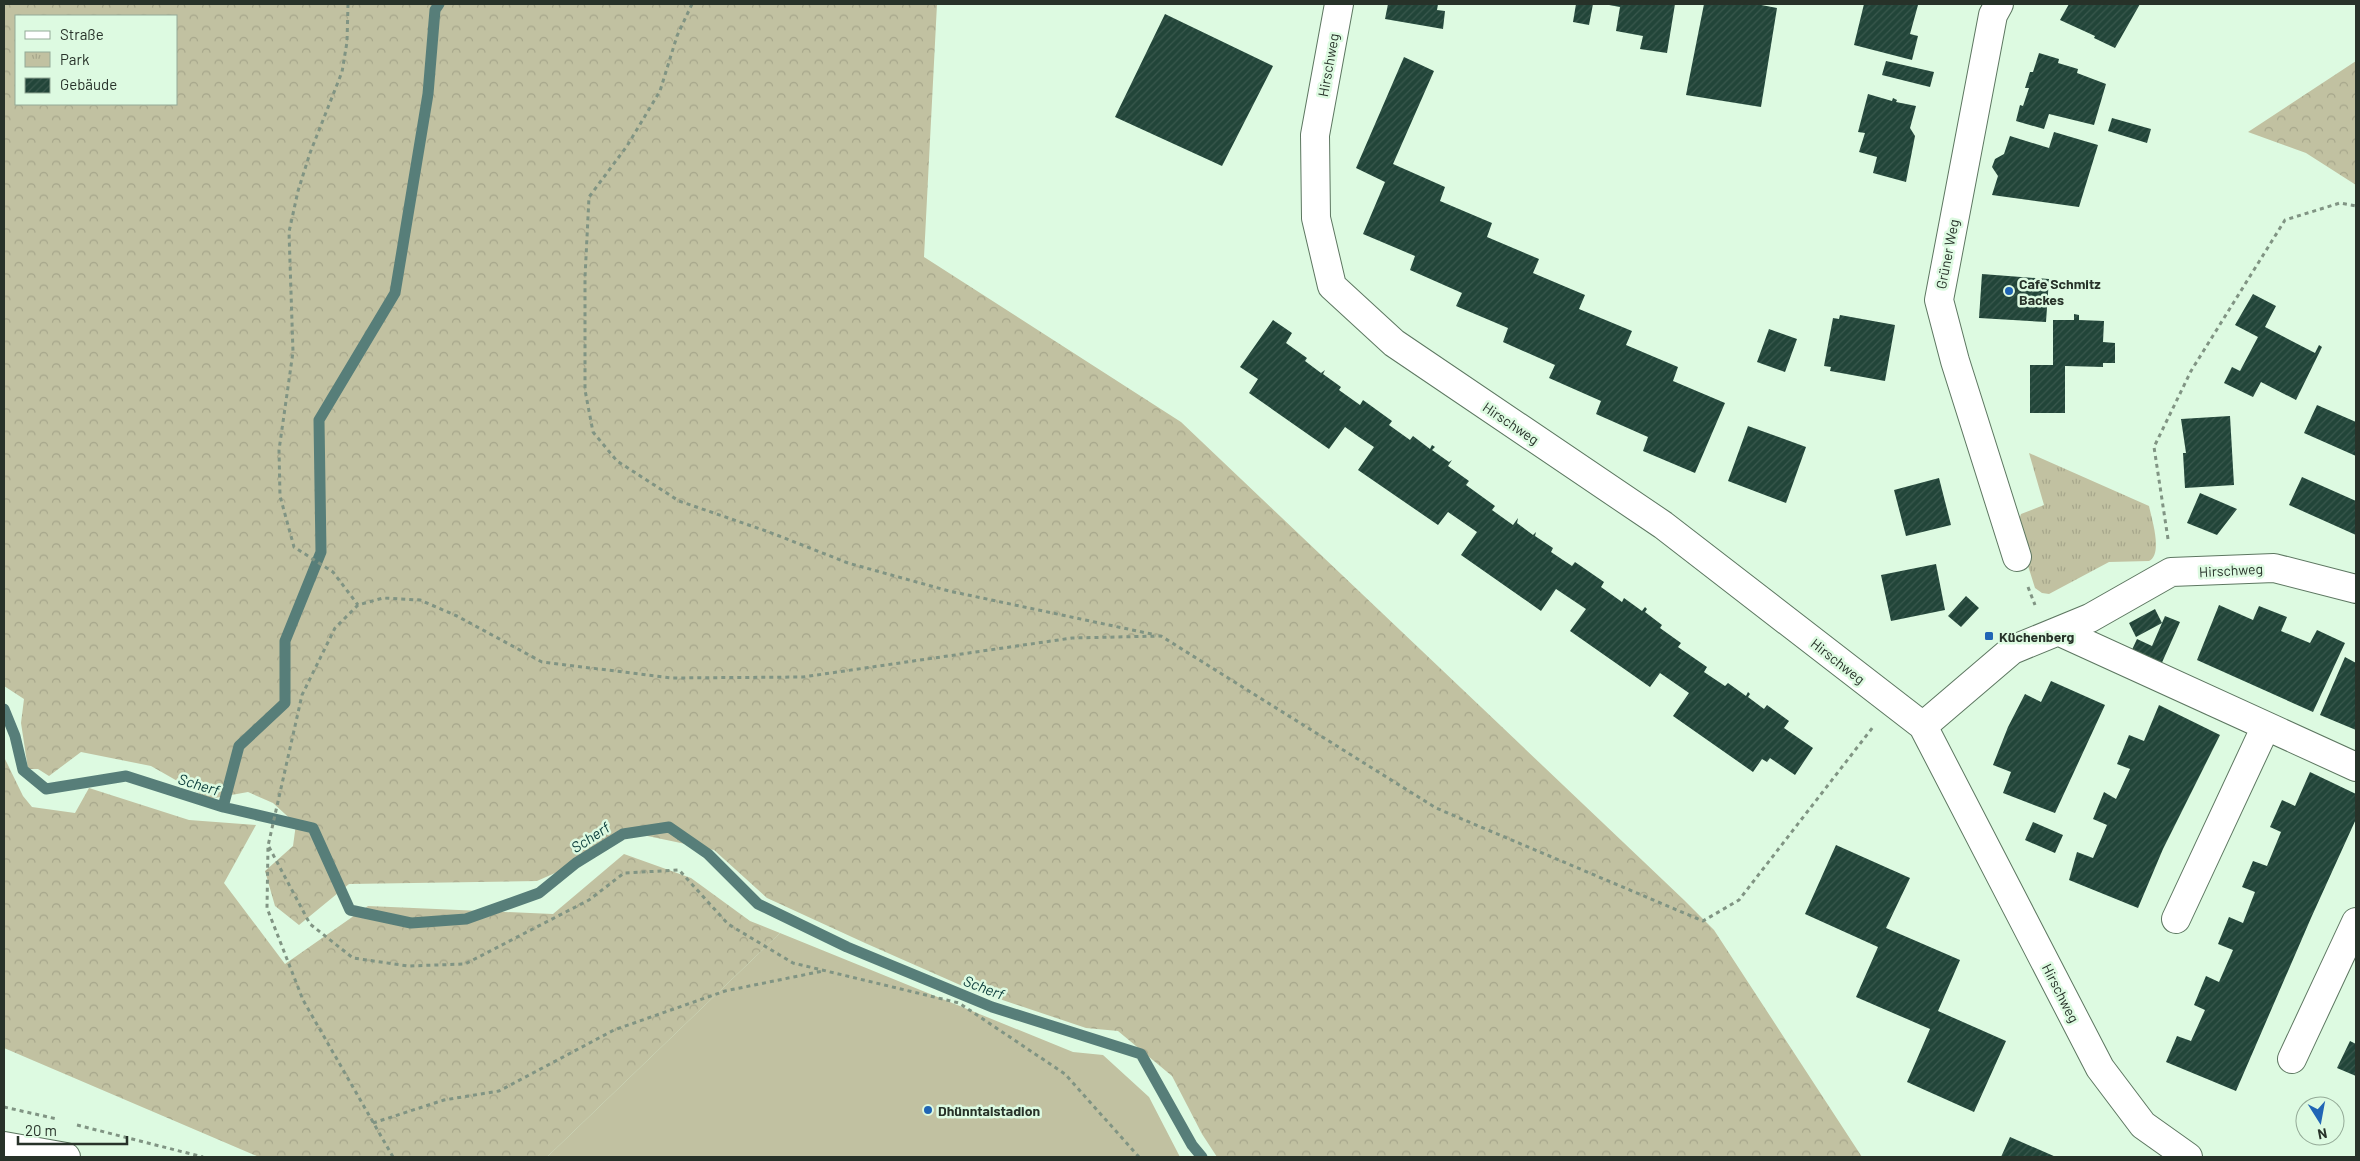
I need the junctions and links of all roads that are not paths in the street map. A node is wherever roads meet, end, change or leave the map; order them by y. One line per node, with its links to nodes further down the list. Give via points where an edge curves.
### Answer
1 (1339, 4): 6 (street, Hirschweg, via 1315,135 1316,218 1332,286 1394,343 1663,525)
2 (1999, 4): 3 (street, Grüner Weg, via 1992,15 1939,300)
3 (2017, 557)
4 (2356, 589): 5 (street, Hirschweg, via 2274,568 2171,572 2090,618)
5 (2058, 631): 6 (street, Hirschweg, via 2012,650); 7 (street)
6 (1923, 726): 14 (street, Hirschweg, via 2100,1068 2143,1125)
7 (2266, 726): 8 (street); 9 (street)
8 (2356, 767)
9 (2176, 919)
10 (2356, 922): 11 (street)
11 (2292, 1059)
12 (4, 1146): 13 (street)
13 (66, 1157)
14 (2188, 1157)

